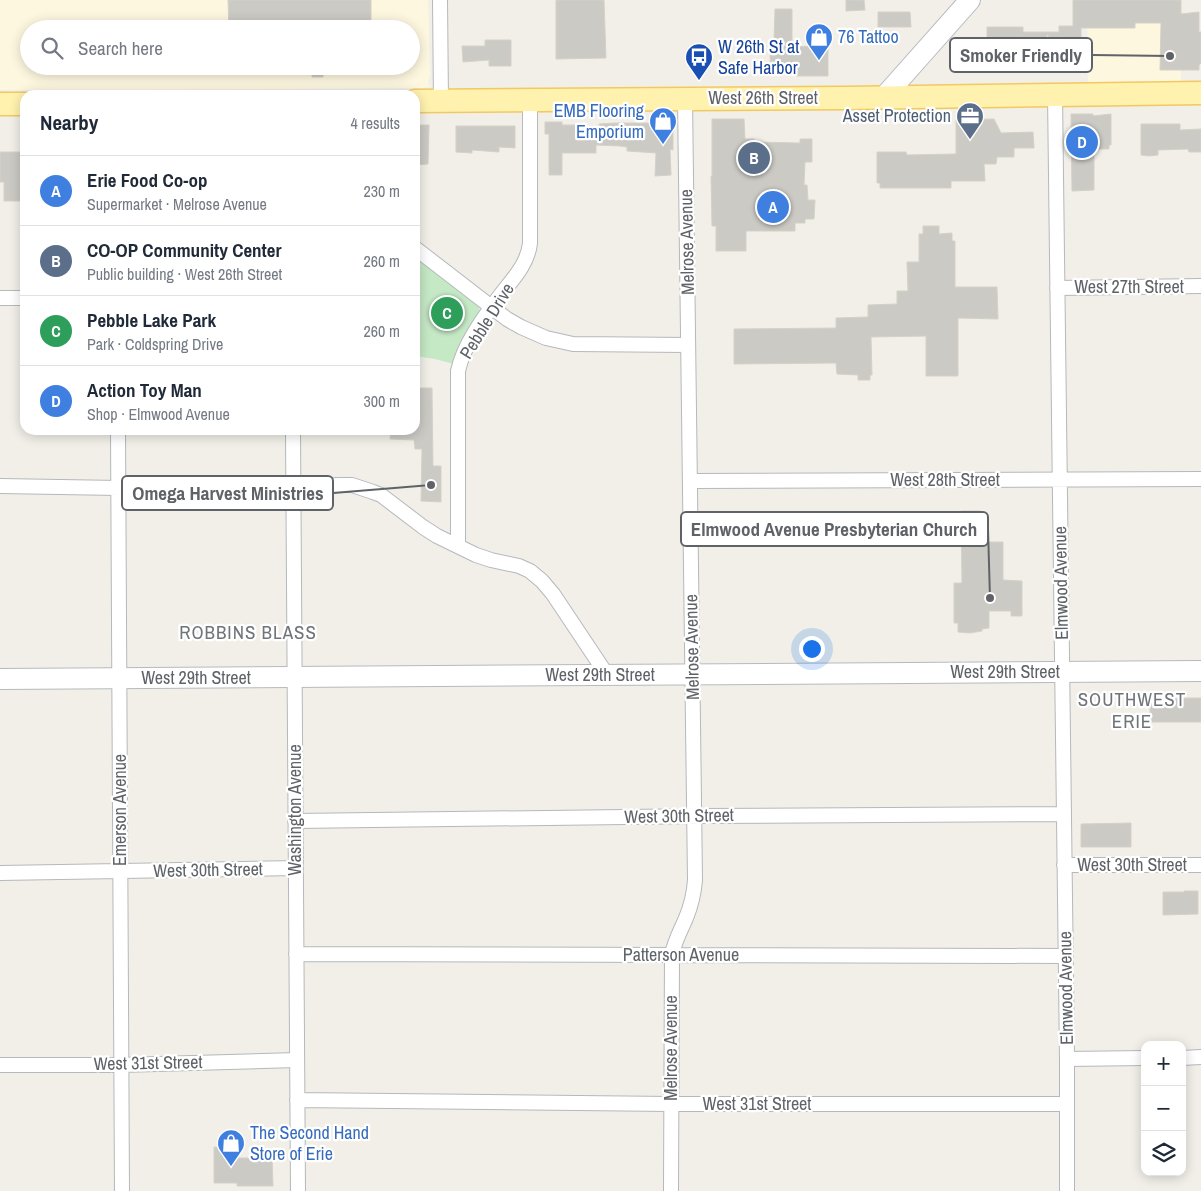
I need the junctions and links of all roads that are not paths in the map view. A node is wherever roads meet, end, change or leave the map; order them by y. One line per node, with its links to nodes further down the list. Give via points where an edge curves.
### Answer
1 (440, 0): 9 (street)
2 (970, 0): 5 (street)
3 (1201, 93): 4 (main road, West 26th Street)
4 (1055, 95): 5 (main road, West 26th Street); 14 (street, Elmwood Avenue)
5 (884, 97): 6 (main road, West 26th Street)
6 (685, 99): 7 (main road, West 26th Street); 18 (street, Melrose Avenue)
7 (530, 100): 9 (main road, West 26th Street); 17 (street, Pebble Drive, via 529,251 523,265)
8 (420, 101): 9 (main road, West 26th Street)
9 (441, 101)
10 (0, 104): 11 (main road)
11 (20, 104)
12 (420, 252): 17 (street)
13 (1201, 286): 14 (street, West 27th Street)
14 (1058, 288): 22 (street, Elmwood Avenue)
15 (0, 298): 16 (street)
16 (20, 298)
17 (491, 308): 18 (street, via 533,333 573,344); 27 (street, Pebble Drive, via 467,346 458,371)
18 (688, 345): 23 (street, Melrose Avenue)
19 (118, 435): 26 (street, Emerson Avenue)
20 (293, 435): 25 (street, Washington Avenue)
21 (1201, 479): 22 (street, West 28th Street)
22 (1059, 480): 23 (street, West 28th Street); 29 (street, Elmwood Avenue)
23 (690, 481): 30 (street, Melrose Avenue)
24 (0, 486): 26 (street)
25 (293, 486): 26 (street); 27 (street, via 340,485 373,492 430,532); 32 (street, Washington Avenue)
26 (119, 488): 33 (street, Emerson Avenue)
27 (458, 546): 31 (street, via 536,575 553,594)
28 (1201, 671): 29 (street, West 29th Street)
29 (1062, 672): 30 (street, West 29th Street); 35 (street, Elmwood Avenue)
30 (692, 674): 31 (street, West 29th Street); 36 (street, Melrose Avenue)
31 (607, 675): 32 (street, West 29th Street)
32 (295, 677): 33 (street, West 29th Street); 37 (street, Washington Avenue)
33 (120, 678): 34 (street, West 29th Street); 41 (street, Emerson Avenue)
34 (0, 679)
35 (1063, 814): 36 (street, West 30th Street); 38 (street, Elmwood Avenue)
36 (694, 816): 37 (street, West 30th Street); 44 (street, Melrose Avenue, via 694,890)
37 (296, 820): 40 (street, Washington Avenue)
38 (1064, 865): 39 (street, West 30th Street); 45 (street, Elmwood Avenue)
39 (1201, 865)
40 (296, 868): 41 (street, West 30th Street); 43 (street, Washington Avenue)
41 (120, 872): 42 (street, West 30th Street); 52 (street, Emerson Avenue)
42 (0, 873)
43 (296, 954): 44 (street, Patterson Avenue); 50 (street, Washington Avenue)
44 (672, 955): 45 (street, Patterson Avenue); 54 (street, Melrose Avenue)
45 (1065, 956): 49 (street, Elmwood Avenue)
46 (1141, 1058): 49 (street)
47 (1186, 1058): 48 (street)
48 (1201, 1058)
49 (1067, 1059): 55 (street, Elmwood Avenue)
50 (297, 1060): 52 (street, West 31st Street); 53 (street, Washington Avenue)
51 (0, 1065): 52 (street, West 31st Street)
52 (121, 1065): 56 (street, Emerson Avenue)
53 (297, 1100): 54 (street, West 31st Street); 57 (street, Washington Avenue)
54 (671, 1104): 55 (street, West 31st Street); 58 (street, Melrose Avenue)
55 (1067, 1104): 59 (street, Elmwood Avenue)
56 (122, 1191)
57 (298, 1191)
58 (671, 1191)
59 (1067, 1191)

